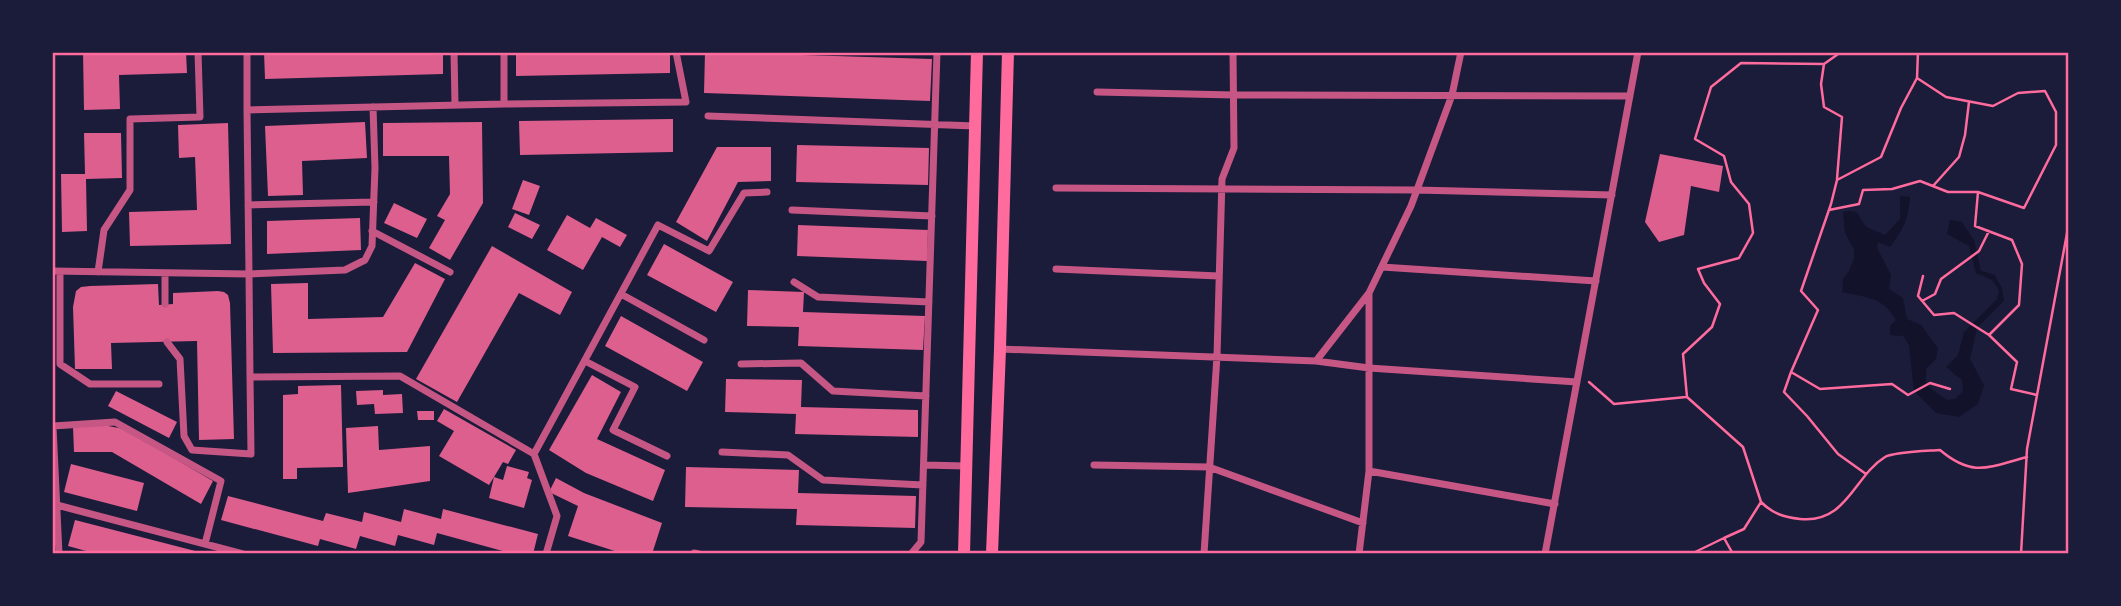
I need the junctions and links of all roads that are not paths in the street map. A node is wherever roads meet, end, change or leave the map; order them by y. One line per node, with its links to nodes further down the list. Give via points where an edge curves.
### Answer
1 (198, 52): 36 (street, via 200,117 130,119 130,190 104,230)
2 (247, 52): 19 (street)
3 (454, 52): 17 (street)
4 (505, 52): 16 (street)
5 (676, 52): 16 (street, via 686,102)
6 (937, 52): 21 (street)
7 (977, 52): 22 (main road)
8 (1008, 52): 49 (main road)
9 (1233, 52): 13 (street)
10 (1461, 52): 14 (street)
11 (1639, 52): 15 (street)
12 (1097, 92): 13 (street)
13 (1234, 95): 14 (street); 24 (street, via 1234,148)
14 (1452, 95): 15 (street); 25 (street)
15 (1630, 96): 27 (street)
16 (505, 104): 17 (street)
17 (455, 105): 18 (street)
18 (373, 107): 19 (street); 28 (street)
19 (247, 110): 29 (street)
20 (708, 116): 21 (street)
21 (935, 124): 22 (street); 31 (street)
22 (975, 126): 64 (main road)
23 (1056, 188): 24 (street)
24 (1222, 190): 25 (street); 40 (street)
25 (1417, 190): 27 (street); 33 (street)
26 (767, 192): 44 (street, via 744,193 709,251 658,225)
27 (1612, 195): 41 (street)
28 (374, 202): 29 (street); 32 (street)
29 (248, 205): 39 (street)
30 (792, 210): 31 (street)
31 (932, 215): 45 (street)
32 (373, 231): 37 (street); 39 (street, via 365,261 345,270)
33 (1382, 267): 41 (street); 43 (street)
34 (1056, 269): 40 (street)
35 (56, 272): 36 (street); 57 (street, via 60,364 90,384)
36 (98, 272): 38 (street)
37 (450, 272)
38 (165, 273): 39 (street); 46 (street)
39 (249, 274): 55 (street)
40 (1219, 276): 50 (street)
41 (1596, 281): 56 (street)
42 (794, 282): 45 (street, via 818,297)
43 (1369, 293): 52 (street); 54 (street)
44 (621, 294): 47 (street); 51 (street)
45 (929, 302): 58 (street)
46 (165, 304)
47 (705, 340)
48 (167, 342): 55 (street, via 180,359 184,436 192,450 251,454)
49 (1000, 349): 50 (street); 78 (main road)
50 (1217, 356): 52 (street); 65 (street)
51 (584, 361): 60 (street); 61 (street, via 635,387 613,430)
52 (1316, 361): 54 (street)
53 (741, 364): 58 (street, via 801,363 833,391)
54 (1369, 368): 56 (street); 66 (street)
55 (250, 377): 60 (street, via 400,376)
56 (1577, 382): 69 (street)
57 (159, 384)
58 (926, 396): 62 (street)
59 (722, 452): 68 (street, via 788,455 823,480)
60 (534, 454): 75 (street, via 557,516)
61 (667, 456)
62 (924, 465): 64 (street); 68 (street)
63 (1094, 465): 65 (street)
64 (966, 466): 77 (main road)
65 (1209, 467): 71 (street); 79 (street)
66 (1369, 471): 69 (street); 71 (street)
67 (54, 477): 70 (street); 72 (street, via 53,426 115,422 221,481)
68 (923, 485): 76 (street, via 921,542)
69 (1555, 505): 81 (street)
70 (57, 506): 72 (street); 73 (street)
71 (1363, 523): 80 (street)
72 (205, 544): 74 (street)
73 (59, 554)
74 (243, 554)
75 (546, 554)
76 (911, 554)
77 (964, 554)
78 (992, 554)
79 (1204, 554)
80 (1359, 554)
81 (1545, 554)

